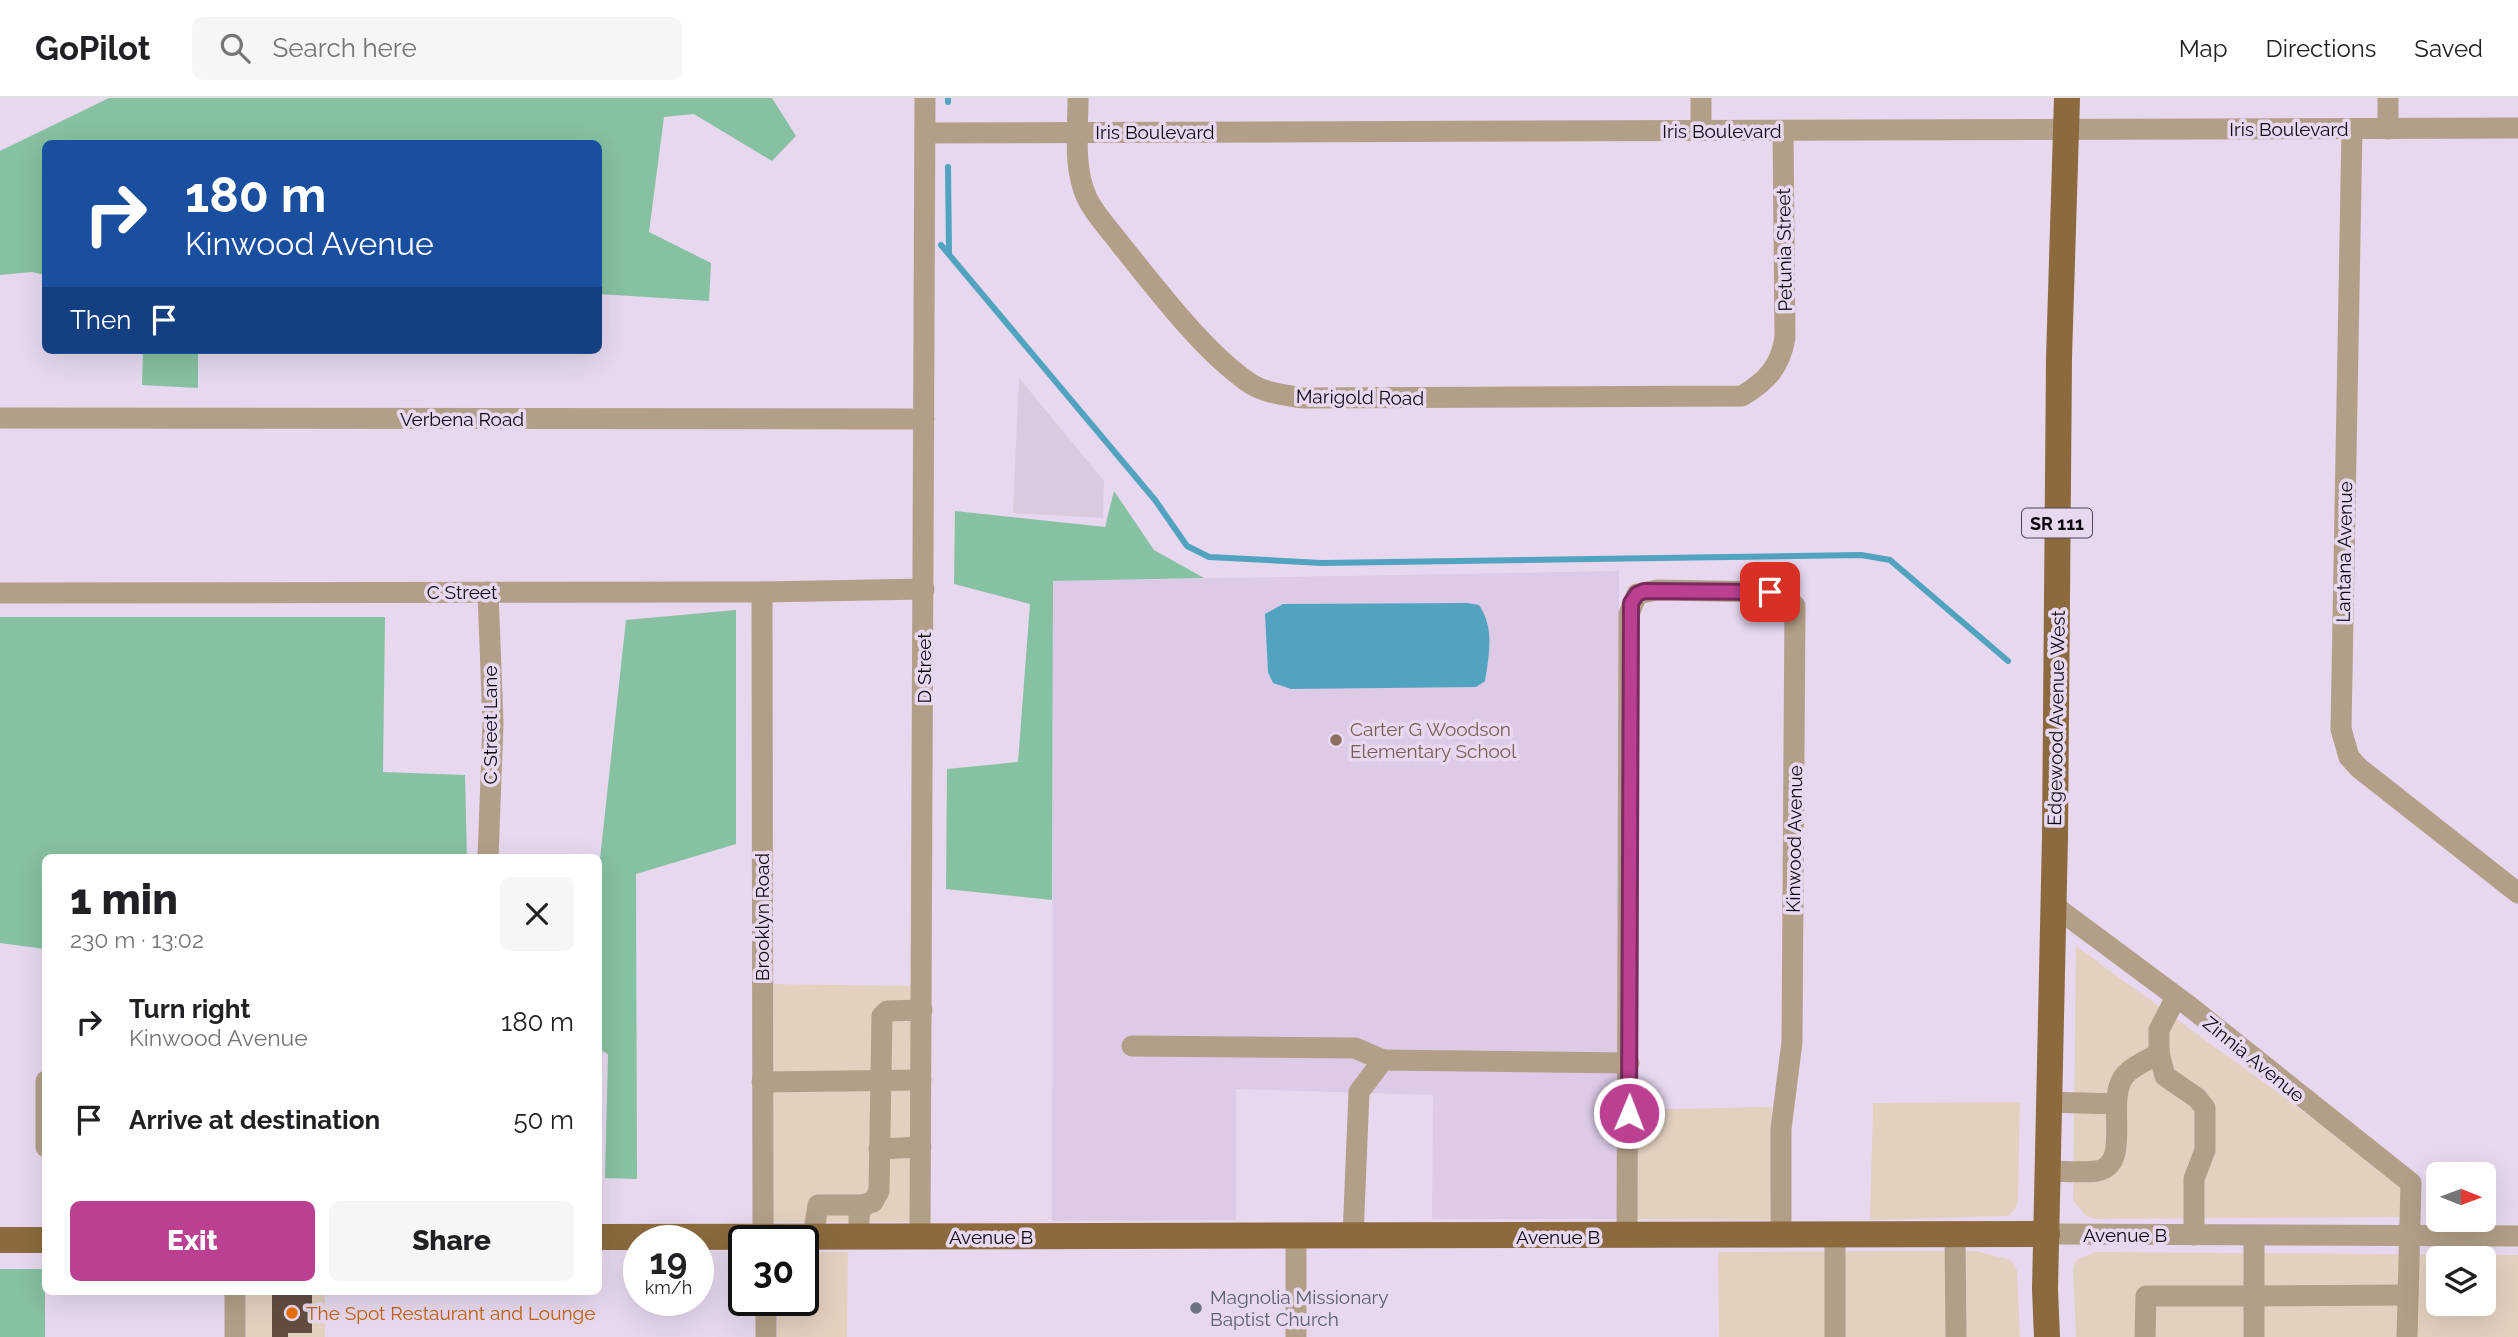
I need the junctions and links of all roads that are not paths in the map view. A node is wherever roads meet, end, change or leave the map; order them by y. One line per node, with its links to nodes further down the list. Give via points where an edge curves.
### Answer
1 (925, 98): 12 (street, D Street)
2 (1078, 98): 13 (street, Marigold Road)
3 (1701, 98): 9 (street)
4 (2067, 98): 11 (main road, Edgewood Avenue West / SR 111)
5 (2388, 98): 8 (street)
6 (2518, 128): 8 (street, Iris Boulevard)
7 (2353, 129): 8 (street, Iris Boulevard); 11 (street, Iris Boulevard); 22 (street, Lantana Avenue, via 2343,744 2359,768)
8 (2388, 129)
9 (1701, 131): 10 (street, Iris Boulevard); 13 (street, Iris Boulevard)
10 (1783, 131): 11 (street, Iris Boulevard); 14 (street, Petunia Street, via 1785,338)
11 (2067, 131): 23 (main road, Edgewood Avenue West / SR 111, via 2059,358)
12 (925, 132): 13 (street, Iris Boulevard); 16 (street, D Street)
13 (1078, 132): 14 (street, Marigold Road, via 1080,176 1097,214 1226,365 1250,384 1279,394 1303,398 1742,396 1763,384)
14 (1777, 368)
15 (0, 418): 16 (street, Verbena Road)
16 (925, 419): 17 (street, D Street)
17 (924, 589): 20 (street, C Street); 25 (street, D Street)
18 (488, 592): 19 (street, C Street); 20 (street, C Street); 21 (street, C Street Lane, via 493,723)
19 (0, 593)
20 (762, 593): 32 (street, Brooklyn Road)
21 (488, 854)
22 (2518, 893)
23 (2053, 905): 24 (street, Zinnia Avenue); 33 (main road, Edgewood Avenue West / SR 111)
24 (2176, 997): 27 (street, via 2159,1030); 44 (street, Zinnia Avenue, via 2411,1183)
25 (922, 1010): 30 (street, via 887,1011 882,1016); 31 (street, D Street)
26 (1132, 1046): 28 (street, via 1355,1048)
27 (2159, 1054): 34 (street, via 2126,1074); 43 (street, via 2165,1076 2205,1108 2205,1150 2194,1179)
28 (1383, 1060): 29 (street); 54 (street, via 1359,1092)
29 (1629, 1063): 45 (street, Kinwood Avenue, via 1629,614 1637,594 1657,590 1782,594 1795,606 1792,1042 1781,1129); 55 (street)
30 (880, 1080): 31 (street); 32 (street); 36 (street)
31 (921, 1080): 35 (street, D Street)
32 (762, 1082): 39 (street, Brooklyn Road)
33 (2048, 1102): 34 (street); 37 (main road, Edgewood Avenue West / SR 111)
34 (2116, 1104): 37 (street, via 2116,1156 2110,1166 2098,1171)
35 (921, 1147): 36 (street); 52 (street, D Street)
36 (879, 1149): 38 (street, via 879,1191 873,1202)
37 (2048, 1171): 41 (main road, Edgewood Avenue West / SR 111)
38 (863, 1205): 40 (street, via 818,1205); 51 (street)
39 (763, 1225)
40 (815, 1225)
41 (2047, 1234): 42 (main road, Avenue B); 43 (street, Avenue B); 68 (main road, Edgewood Avenue West / SR 111)
42 (1955, 1235): 46 (main road, Avenue B); 67 (street)
43 (2194, 1235): 47 (street, Avenue B)
44 (2412, 1235): 47 (street, Avenue B); 48 (street, Avenue B); 60 (street)
45 (1781, 1236): 46 (main road, Avenue B); 55 (main road, Avenue B)
46 (1835, 1236): 66 (street)
47 (2254, 1236): 61 (street)
48 (2518, 1236)
49 (602, 1237): 56 (main road, Avenue B)
50 (819, 1237): 51 (main road, Avenue B)
51 (859, 1237): 52 (main road, Avenue B)
52 (920, 1237): 53 (main road, Avenue B)
53 (1296, 1237): 54 (main road, Avenue B); 65 (street)
54 (1353, 1237): 55 (main road, Avenue B)
55 (1627, 1237)
56 (728, 1239)
57 (0, 1240): 58 (main road)
58 (42, 1240)
59 (235, 1295): 63 (street)
60 (2408, 1295): 61 (street); 71 (street)
61 (2254, 1296): 69 (street, via 2146,1296); 70 (street)
62 (766, 1316): 64 (street)
63 (235, 1337)
64 (766, 1337)
65 (1296, 1337)
66 (1835, 1337)
67 (1956, 1337)
68 (2047, 1337)
69 (2145, 1337)
70 (2255, 1337)
71 (2407, 1337)

